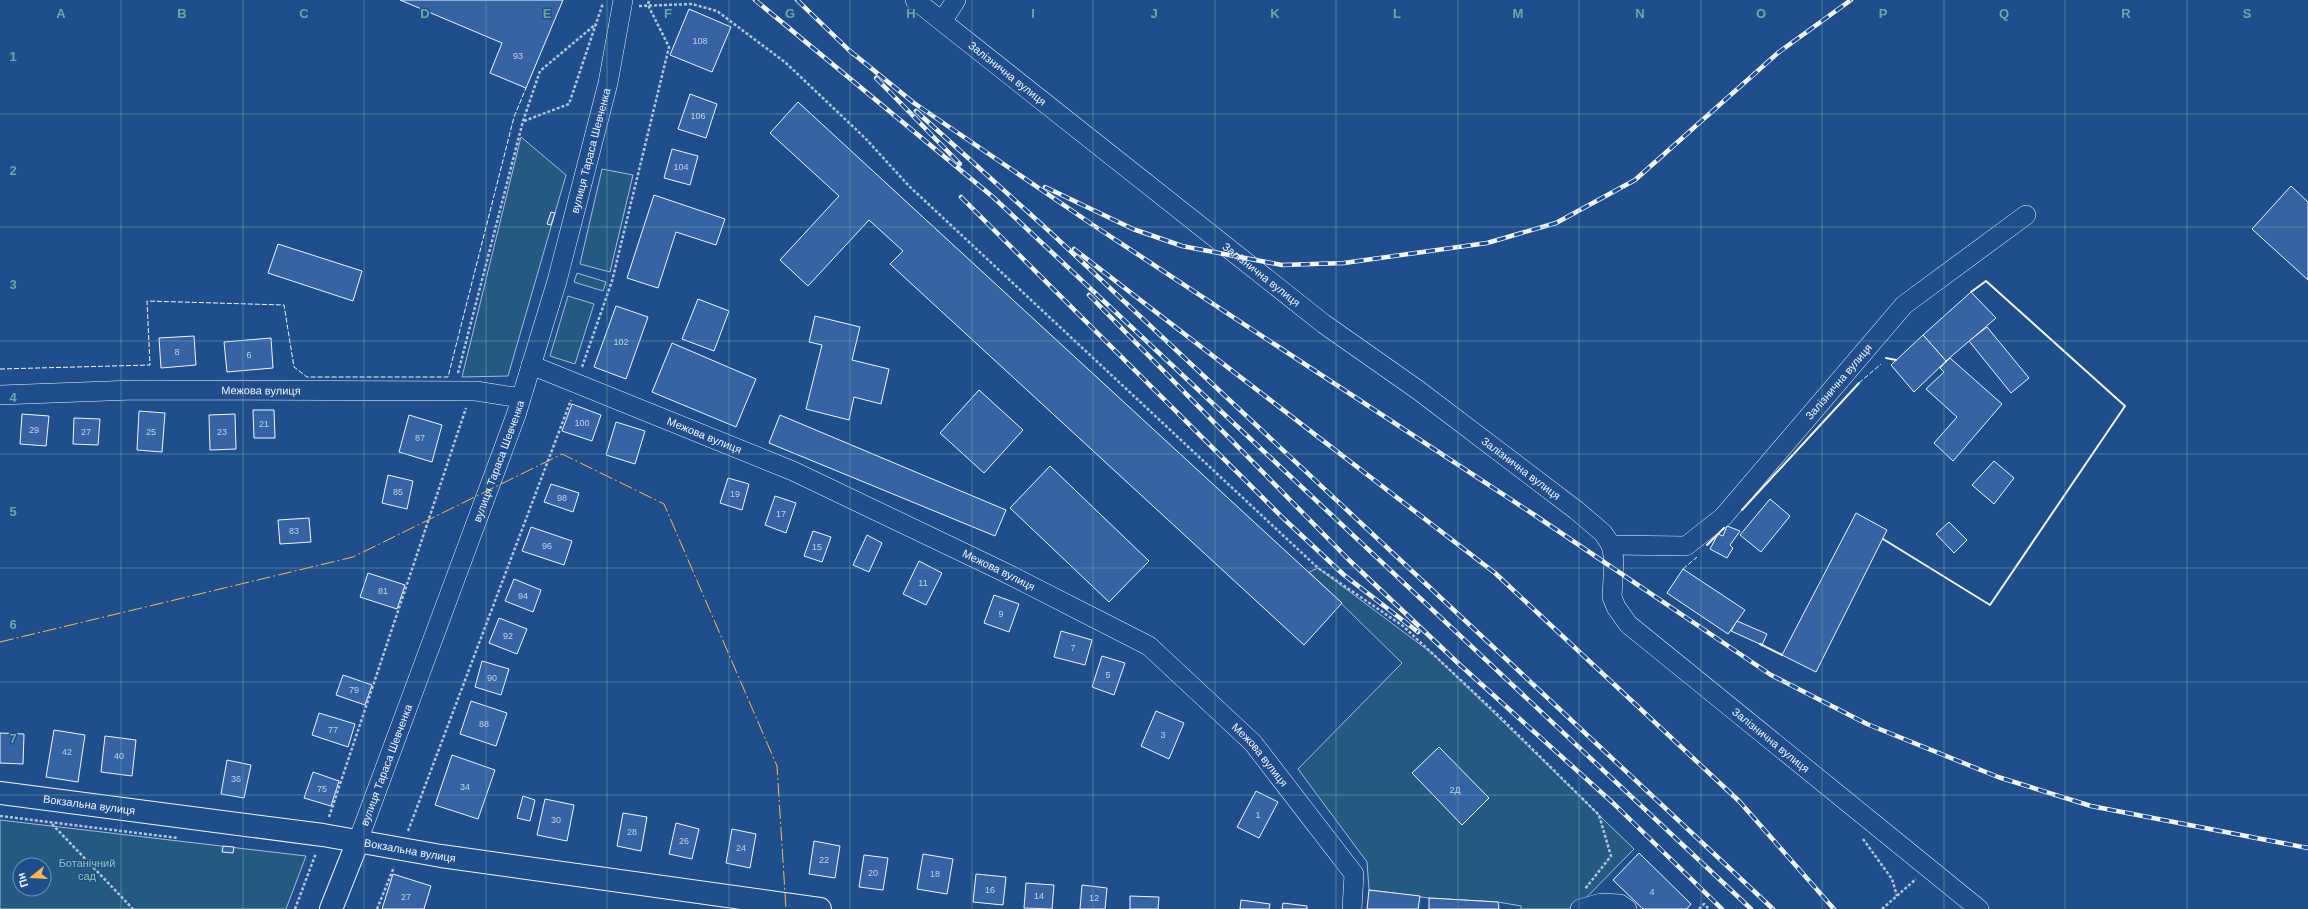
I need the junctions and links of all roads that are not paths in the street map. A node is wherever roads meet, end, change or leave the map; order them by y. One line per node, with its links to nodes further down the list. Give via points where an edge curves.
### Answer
1 (915, 0): 4 (street, Залізнична вулиця)
2 (956, 0): 4 (street)
3 (616, 2): 6 (street, вулиця Тараса Шевченка, via 608,83)
4 (943, 20): 9 (street, Залізнична вулиця, via 1324,324 1418,390 1576,510 1602,533)
5 (2026, 214): 9 (street, Залізнична вулиця, via 1904,305 1694,549)
6 (531, 365): 8 (street, вулиця Тараса Шевченка); 15 (street, Межова вулиця, via 793,471 1006,573 1149,646 1258,749 1354,874)
7 (0, 395): 8 (street, Межова вулиця, via 134,390 463,391)
8 (521, 398): 11 (street, вулиця Тараса Шевченка)
9 (1611, 545): 17 (street, Залізнична вулиця, via 1614,560 1612,597 1628,624)
10 (0, 793): 11 (main road, Вокзальна вулиця, via 320,844)
11 (358, 841): 13 (main road, вулиця Тараса Шевченка); 14 (main road, Вокзальна вулиця)
12 (1582, 900): 16 (street, via 1620,904)
13 (331, 909)
14 (820, 909)
15 (1352, 909)
16 (1626, 909)
17 (1979, 909)

